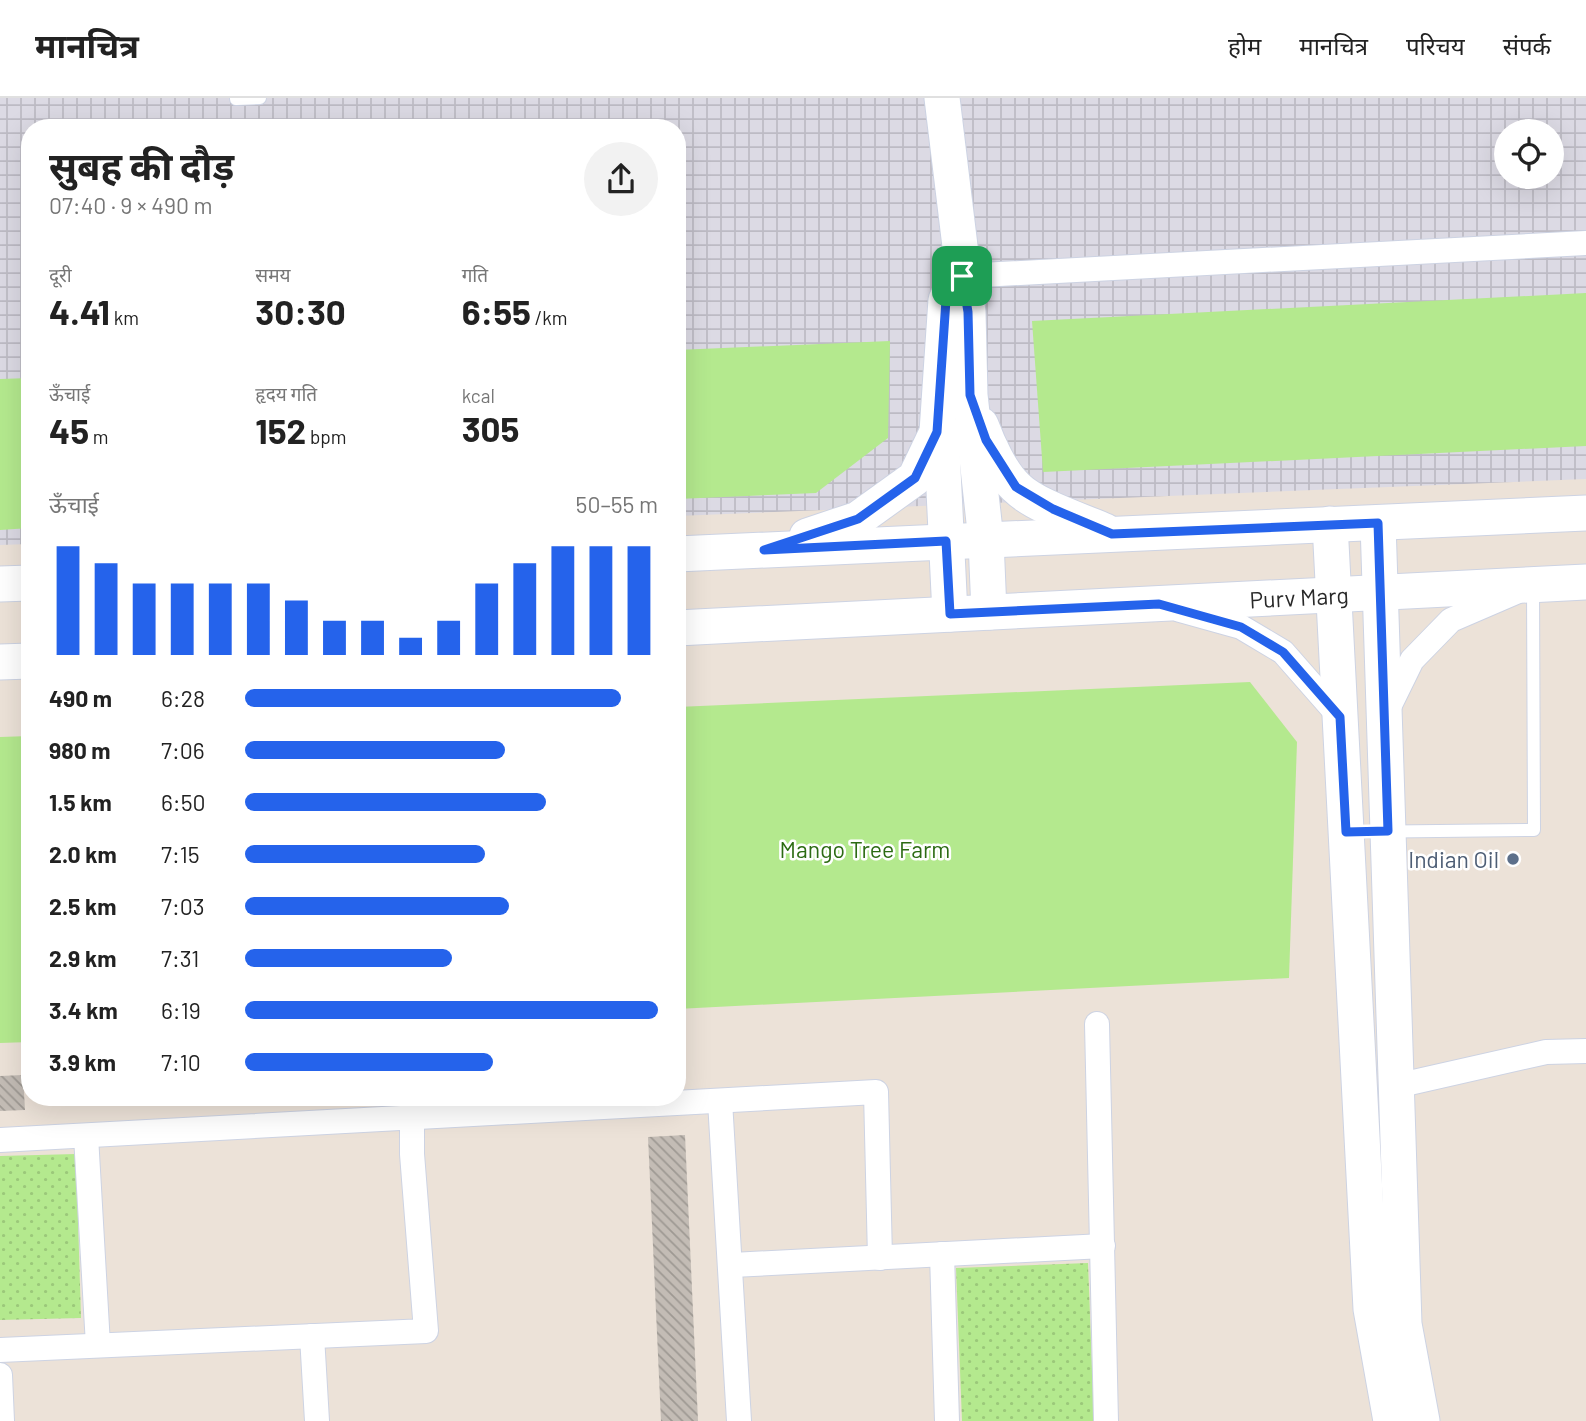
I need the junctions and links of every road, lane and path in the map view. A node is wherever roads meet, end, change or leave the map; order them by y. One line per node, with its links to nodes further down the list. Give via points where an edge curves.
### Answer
1 (260, 98): 3 (lane)
2 (942, 98): 5 (street)
3 (236, 99)
4 (1586, 243): 5 (street)
5 (962, 276): 6 (street, via 968,312)
6 (955, 394): 10 (street, via 1016,487); 11 (street); 12 (street); 13 (street, via 915,478 858,519)
7 (1586, 513): 8 (street)
8 (1378, 523): 9 (street); 19 (street)
9 (1330, 524): 10 (street); 20 (street)
10 (1112, 534): 11 (street)
11 (986, 540): 12 (street); 22 (street)
12 (946, 541): 13 (street); 23 (street)
13 (764, 550): 14 (street)
14 (686, 554)
15 (1586, 582): 18 (street, Purv Marg)
16 (21, 583): 17 (street)
17 (0, 584)
18 (1533, 585): 19 (street, Purv Marg); 28 (street, via 1451,620 1412,660); 29 (lane, via 1534,830)
19 (1380, 592): 20 (street, Purv Marg); 28 (street)
20 (1333, 595): 21 (street, Purv Marg); 27 (street)
21 (1159, 604): 22 (street, Purv Marg); 27 (street, via 1241,627 1283,652)
22 (989, 612): 23 (street, Purv Marg)
23 (950, 614): 24 (street, Purv Marg)
24 (686, 628)
25 (21, 661): 26 (street)
26 (0, 662)
27 (1340, 717): 30 (street)
28 (1384, 717): 29 (street)
29 (1388, 831): 30 (lane); 33 (street)
30 (1346, 832): 53 (street, via 1371,1309)
31 (1097, 1024): 40 (street)
32 (1586, 1051): 33 (street, via 1546,1052)
33 (1396, 1086): 54 (street, via 1404,1324)
34 (720, 1101): 35 (street); 42 (street, via 876,1092); 43 (street)
35 (686, 1103)
36 (634, 1106): 37 (street)
37 (412, 1119): 38 (street); 44 (street, via 426,1331)
38 (86, 1136): 39 (street); 45 (street)
39 (0, 1140)
40 (1103, 1245): 41 (street); 52 (street)
41 (942, 1254): 42 (street); 51 (street)
42 (880, 1258): 43 (street)
43 (732, 1265): 50 (street)
44 (312, 1336): 45 (street); 49 (street)
45 (98, 1345): 46 (street)
46 (0, 1350)
47 (0, 1375): 48 (street)
48 (2, 1421)
49 (317, 1421)
50 (740, 1421)
51 (947, 1421)
52 (1106, 1421)
53 (1391, 1421)
54 (1422, 1421)

